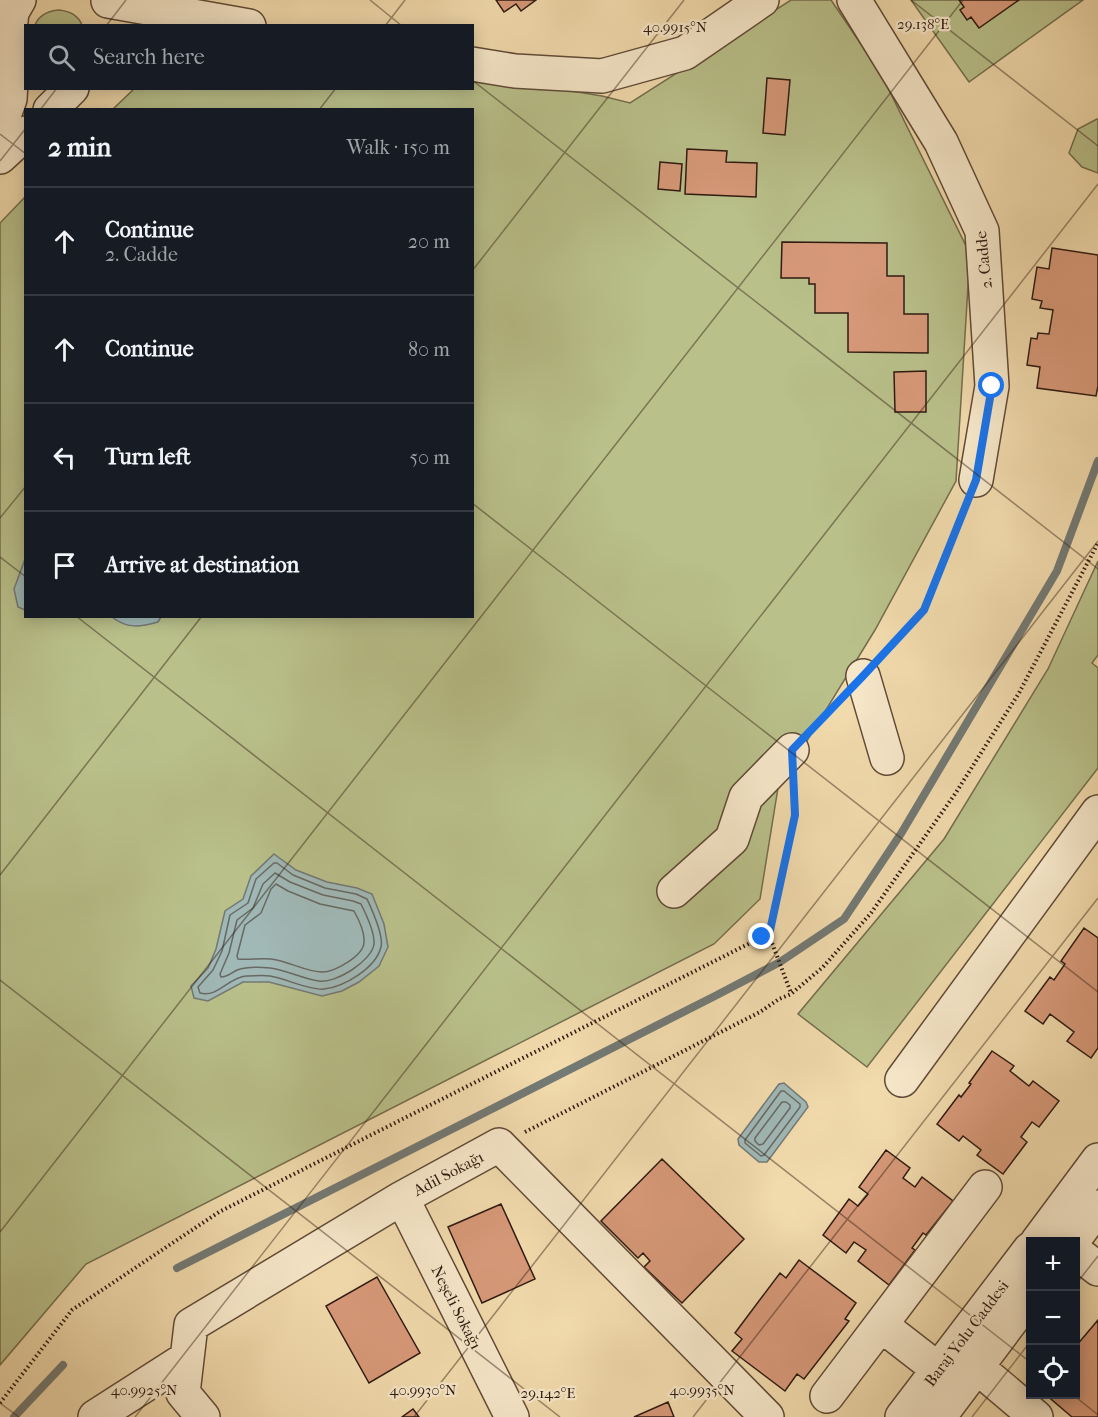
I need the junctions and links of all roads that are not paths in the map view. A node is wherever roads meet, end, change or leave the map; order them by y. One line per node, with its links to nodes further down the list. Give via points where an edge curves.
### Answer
1 (762, 0): 6 (street, via 685,53 603,76)
2 (854, 0): 12 (street, 2. Cadde, via 941,142 982,231 992,386)
3 (110, 9): 4 (street)
4 (233, 24)
5 (14, 32): 9 (street, via 10,99)
6 (474, 64)
7 (70, 90): 8 (street)
8 (52, 108)
9 (0, 127)
10 (24, 134): 11 (street)
11 (0, 157)
12 (976, 480)
13 (863, 676): 15 (street)
14 (792, 750): 17 (street, via 746,797 732,839)
15 (887, 758)
16 (1098, 812): 18 (street)
17 (674, 891)
18 (902, 1080)
19 (1098, 1160): 23 (street, Baraj Yolu Caddesi)
20 (985, 1187): 29 (street)
21 (402, 1198): 30 (street, Adil Sokağı, via 191,1325); 37 (street, Neşeli Sokağı); 38 (street, Adil Sokağı, via 499,1145)
22 (1098, 1208): 24 (street, Baraj Yolu Caddesi)
23 (1051, 1237)
24 (1055, 1237)
25 (1080, 1255): 27 (street)
26 (1026, 1268): 32 (street, Baraj Yolu Caddesi)
27 (1098, 1269)
28 (1026, 1301): 31 (street, Baraj Yolu Caddesi)
29 (881, 1325): 32 (street); 33 (street)
30 (187, 1358): 34 (street, Adil Sokağı); 36 (street)
31 (977, 1366): 35 (street); 40 (street, Baraj Yolu Caddesi)
32 (939, 1370): 39 (street, Baraj Yolu Caddesi)
33 (827, 1396)
34 (193, 1405)
35 (1021, 1412)
36 (95, 1417)
37 (512, 1417)
38 (767, 1417)
39 (902, 1417)
40 (939, 1417)

